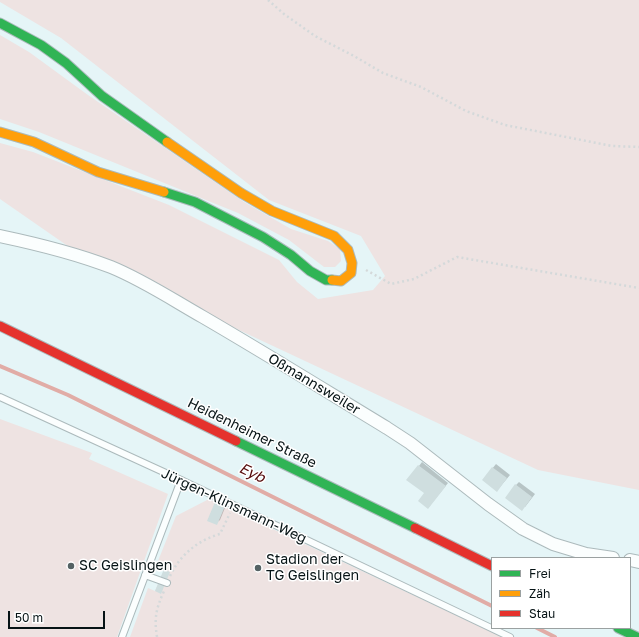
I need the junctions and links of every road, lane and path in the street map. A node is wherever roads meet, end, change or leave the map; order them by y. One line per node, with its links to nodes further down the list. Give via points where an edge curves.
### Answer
1 (268, 0): 4 (path, via 315,36 466,111 505,125 612,146)
2 (0, 23): 6 (street, via 41,45 66,63 102,96 241,193 272,211 334,236 348,250)
3 (0, 132): 6 (street, via 34,142 98,172 195,202 263,237 326,280 341,281 351,273)
4 (639, 147)
5 (0, 236): 12 (street, Oßmannsweiler, via 76,254 143,282 388,428 523,530 553,544)
6 (352, 263): 7 (path, via 391,284 414,279 457,257)
7 (639, 288)
8 (0, 326): 13 (street, Heidenheimer Straße)
9 (0, 397): 10 (lane, Jürgen-Klinsmann-Weg)
10 (181, 480): 14 (lane); 16 (lane, Jürgen-Klinsmann-Weg)
11 (230, 512): 15 (path, via 220,534 205,540 185,555 176,565)
12 (606, 557)
13 (491, 566)
14 (146, 575): 15 (lane); 19 (lane)
15 (167, 583): 20 (path, via 156,610)
16 (491, 628)
17 (493, 629): 21 (lane, Jürgen-Klinsmann-Weg)
18 (620, 629): 22 (street)
19 (122, 637)
20 (157, 637)
21 (510, 637)
22 (636, 637)

